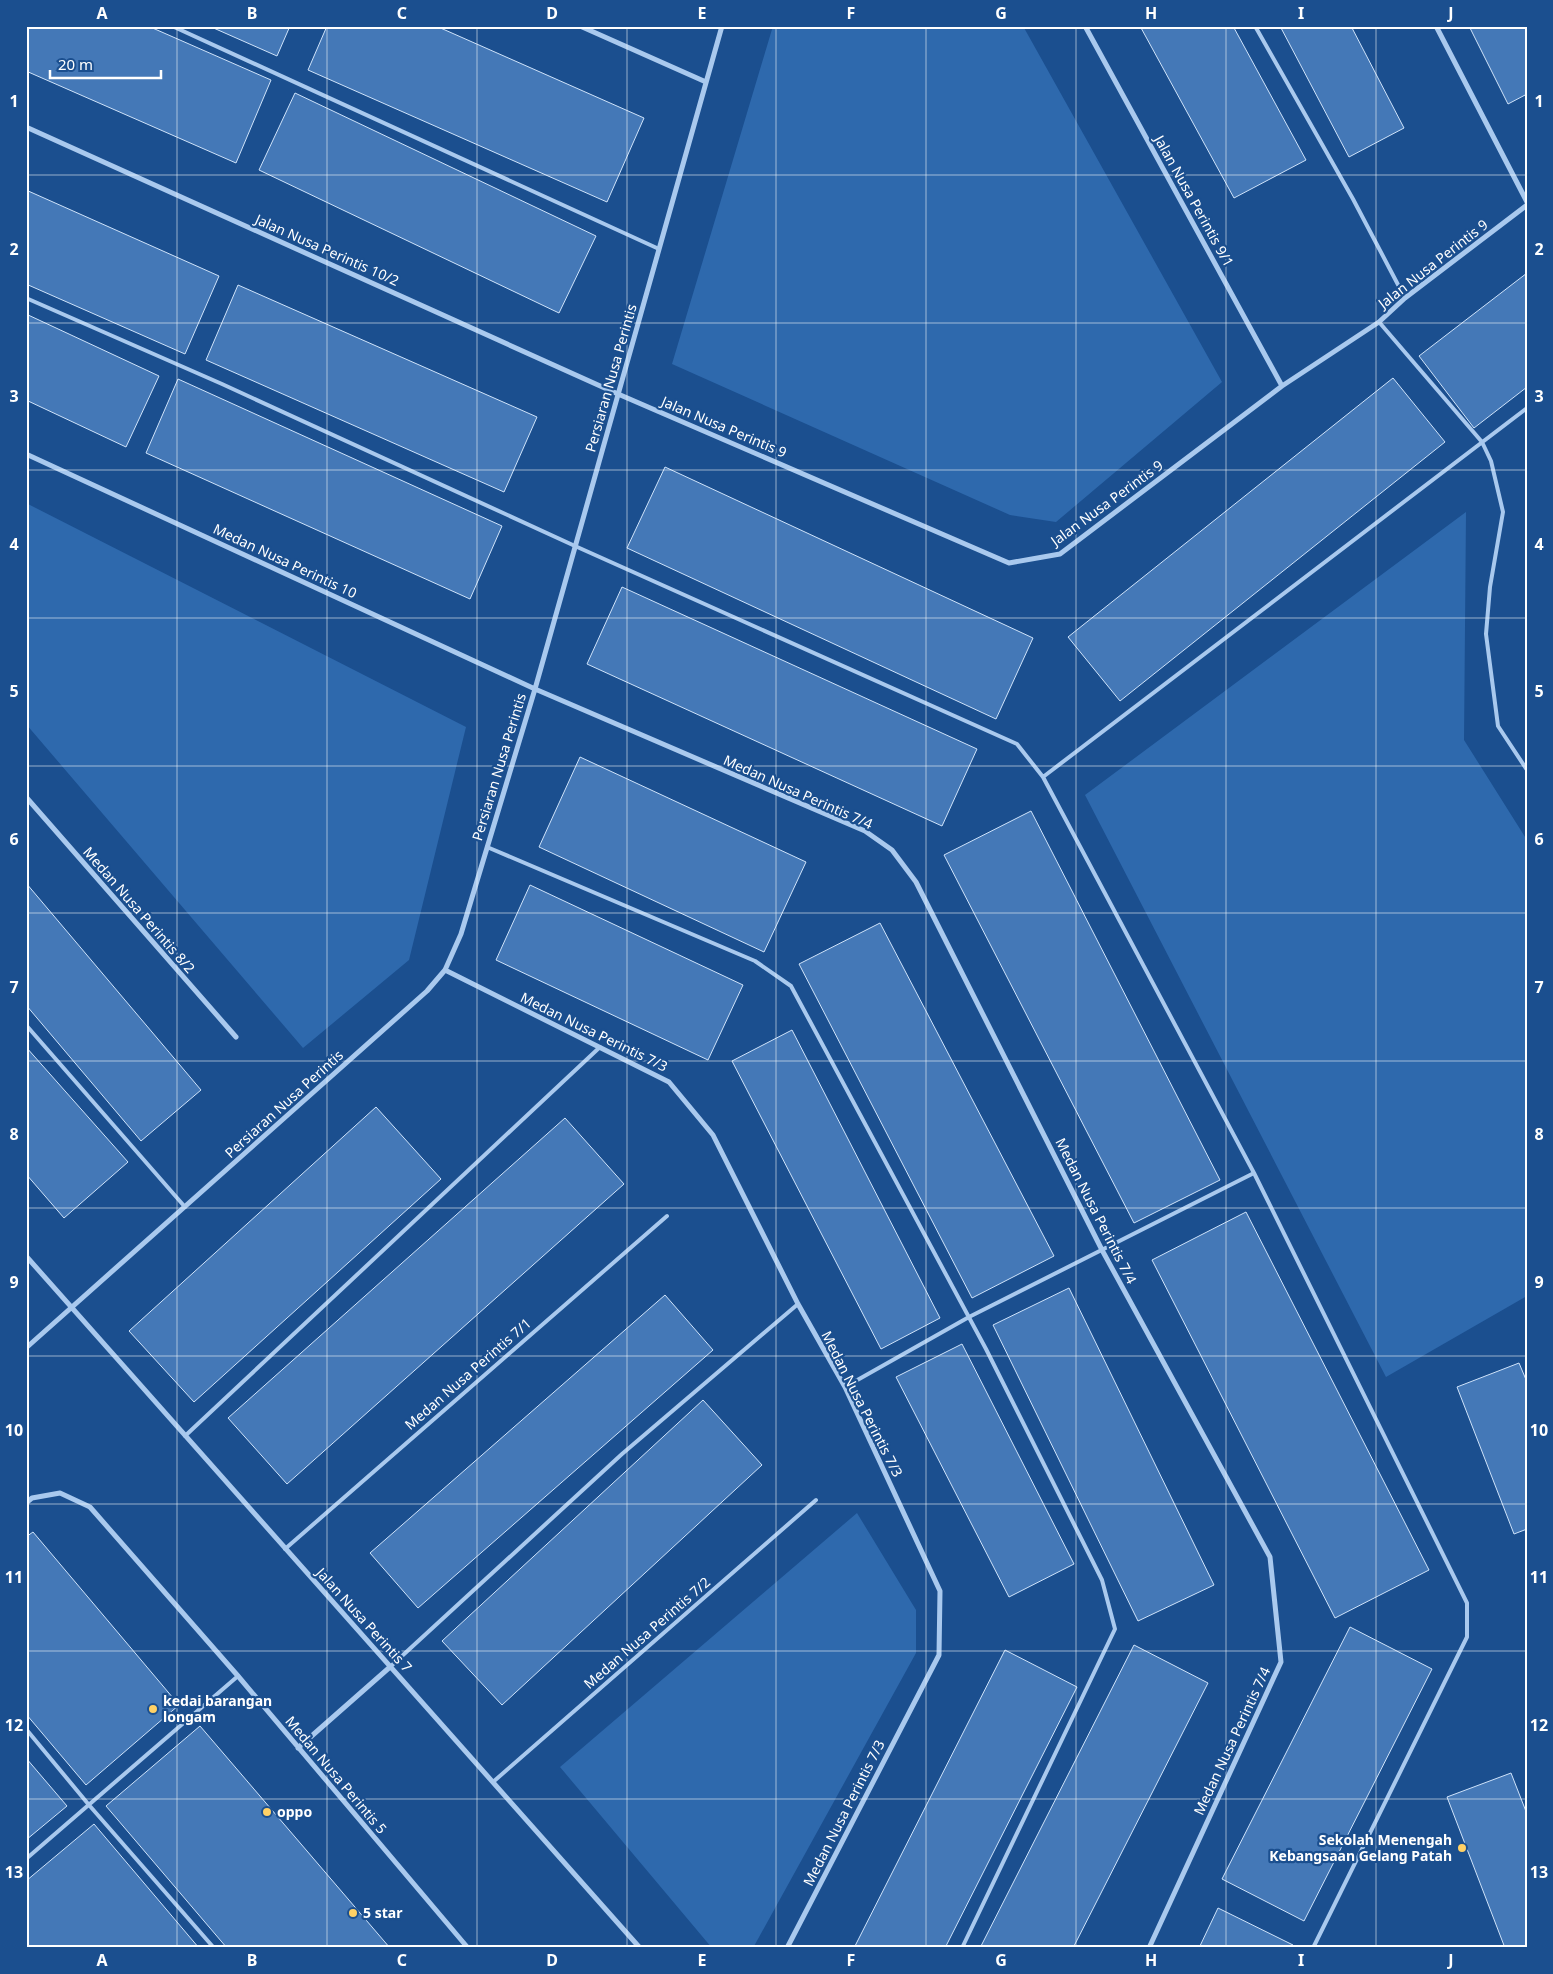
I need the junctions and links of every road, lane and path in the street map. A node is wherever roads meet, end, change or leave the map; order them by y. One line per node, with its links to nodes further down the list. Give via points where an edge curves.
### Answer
1 (172, 26): 10 (lane)
2 (580, 26): 7 (street)
3 (722, 26): 7 (street, Persiaran Nusa Perintis)
4 (1085, 26): 14 (street, Jalan Nusa Perintis 9/1)
5 (1255, 26): 12 (lane)
6 (1436, 26): 9 (street)
7 (706, 82): 10 (street, Persiaran Nusa Perintis)
8 (26, 127): 15 (street, Jalan Nusa Perintis 10/2)
9 (1527, 204): 12 (street, Jalan Nusa Perintis 9)
10 (659, 249): 15 (street, Persiaran Nusa Perintis)
11 (26, 298): 19 (lane)
12 (1406, 298): 13 (street, Jalan Nusa Perintis 9)
13 (1379, 322): 14 (street, Jalan Nusa Perintis 9); 17 (lane)
14 (1282, 386): 15 (street, Jalan Nusa Perintis 9, via 1060,554 1009,563)
15 (618, 394): 19 (street, Persiaran Nusa Perintis)
16 (1527, 408): 17 (lane)
17 (1482, 442): 21 (lane, via 1491,460 1503,512 1490,587 1486,634 1498,726); 22 (lane)
18 (26, 454): 20 (street, Medan Nusa Perintis 10)
19 (575, 546): 20 (street, Persiaran Nusa Perintis); 22 (lane, via 1017,744)
20 (535, 689): 24 (street, Persiaran Nusa Perintis); 32 (street, Medan Nusa Perintis 7/4, via 865,831 892,850 916,882)
21 (1527, 770)
22 (1043, 777): 29 (lane)
23 (26, 797): 27 (street, Medan Nusa Perintis 8/2)
24 (487, 847): 25 (street, Persiaran Nusa Perintis, via 461,934); 36 (lane, via 755,961 791,986)
25 (445, 970): 28 (street, Medan Nusa Perintis 7/3); 30 (street, Persiaran Nusa Perintis, via 427,992)
26 (26, 1025): 30 (lane)
27 (236, 1037)
28 (600, 1048): 34 (street, Medan Nusa Perintis 7/3, via 669,1082 713,1135); 39 (lane)
29 (1254, 1173): 32 (lane); 56 (lane, via 1467,1603 1467,1637)
30 (185, 1206): 35 (street, Persiaran Nusa Perintis)
31 (667, 1216): 42 (lane, Medan Nusa Perintis 7/1)
32 (1102, 1250): 36 (lane); 55 (street, Medan Nusa Perintis 7/4, via 1270,1557 1281,1662)
33 (26, 1256): 35 (street, Jalan Nusa Perintis 7)
34 (798, 1304): 38 (street, Medan Nusa Perintis 7/3); 43 (lane, via 622,1454)
35 (71, 1308): 37 (street, Persiaran Nusa Perintis); 39 (street, Jalan Nusa Perintis 7)
36 (969, 1317): 38 (lane); 54 (lane, via 1102,1580 1115,1629)
37 (26, 1348)
38 (845, 1387): 53 (street, Medan Nusa Perintis 7/3, via 940,1590 939,1655)
39 (184, 1436): 42 (street, Jalan Nusa Perintis 7)
40 (816, 1500): 47 (lane, Medan Nusa Perintis 7/2)
41 (26, 1503): 44 (street, Medan Nusa Perintis 5, via 32,1498 60,1493 90,1507)
42 (285, 1549): 43 (street, Jalan Nusa Perintis 7)
43 (390, 1667): 46 (street); 47 (street, Jalan Nusa Perintis 7)
44 (238, 1676): 46 (street, Medan Nusa Perintis 5); 48 (lane)
45 (26, 1729): 48 (lane)
46 (298, 1748): 51 (street, Medan Nusa Perintis 5)
47 (493, 1782): 52 (street, Jalan Nusa Perintis 7)
48 (89, 1805): 49 (lane); 50 (lane)
49 (26, 1859)
50 (214, 1948)
51 (468, 1948)
52 (640, 1948)
53 (787, 1948)
54 (962, 1948)
55 (1149, 1948)
56 (1313, 1948)

